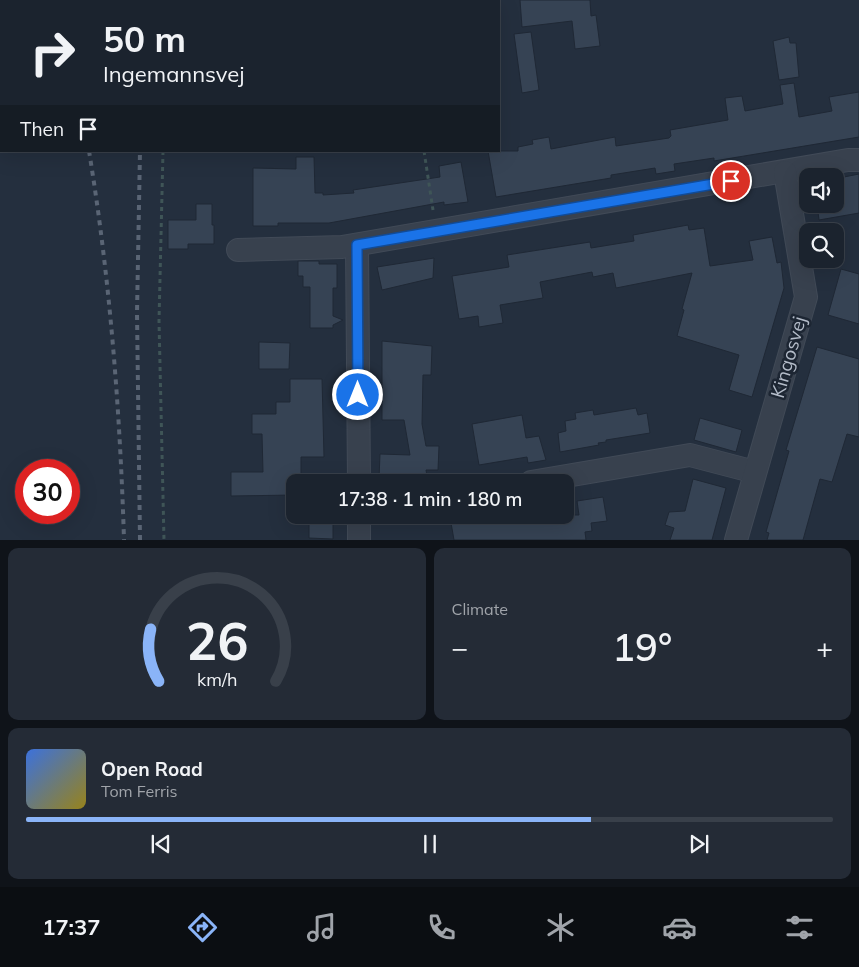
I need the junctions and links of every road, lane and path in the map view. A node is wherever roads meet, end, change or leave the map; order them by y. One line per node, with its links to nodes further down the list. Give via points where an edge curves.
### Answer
1 (163, 152): 12 (path, via 159,321)
2 (424, 152): 5 (path)
3 (859, 160): 4 (street)
4 (785, 172): 5 (street); 8 (street, Kingosvej, via 806,296)
5 (437, 231): 6 (street)
6 (357, 245): 7 (street); 9 (street)
7 (238, 250)
8 (755, 472): 10 (street, via 690,455); 14 (street, Kingosvej)
9 (359, 474)
10 (574, 475)
11 (359, 524): 13 (street)
12 (164, 540)
13 (359, 540)
14 (736, 540)

